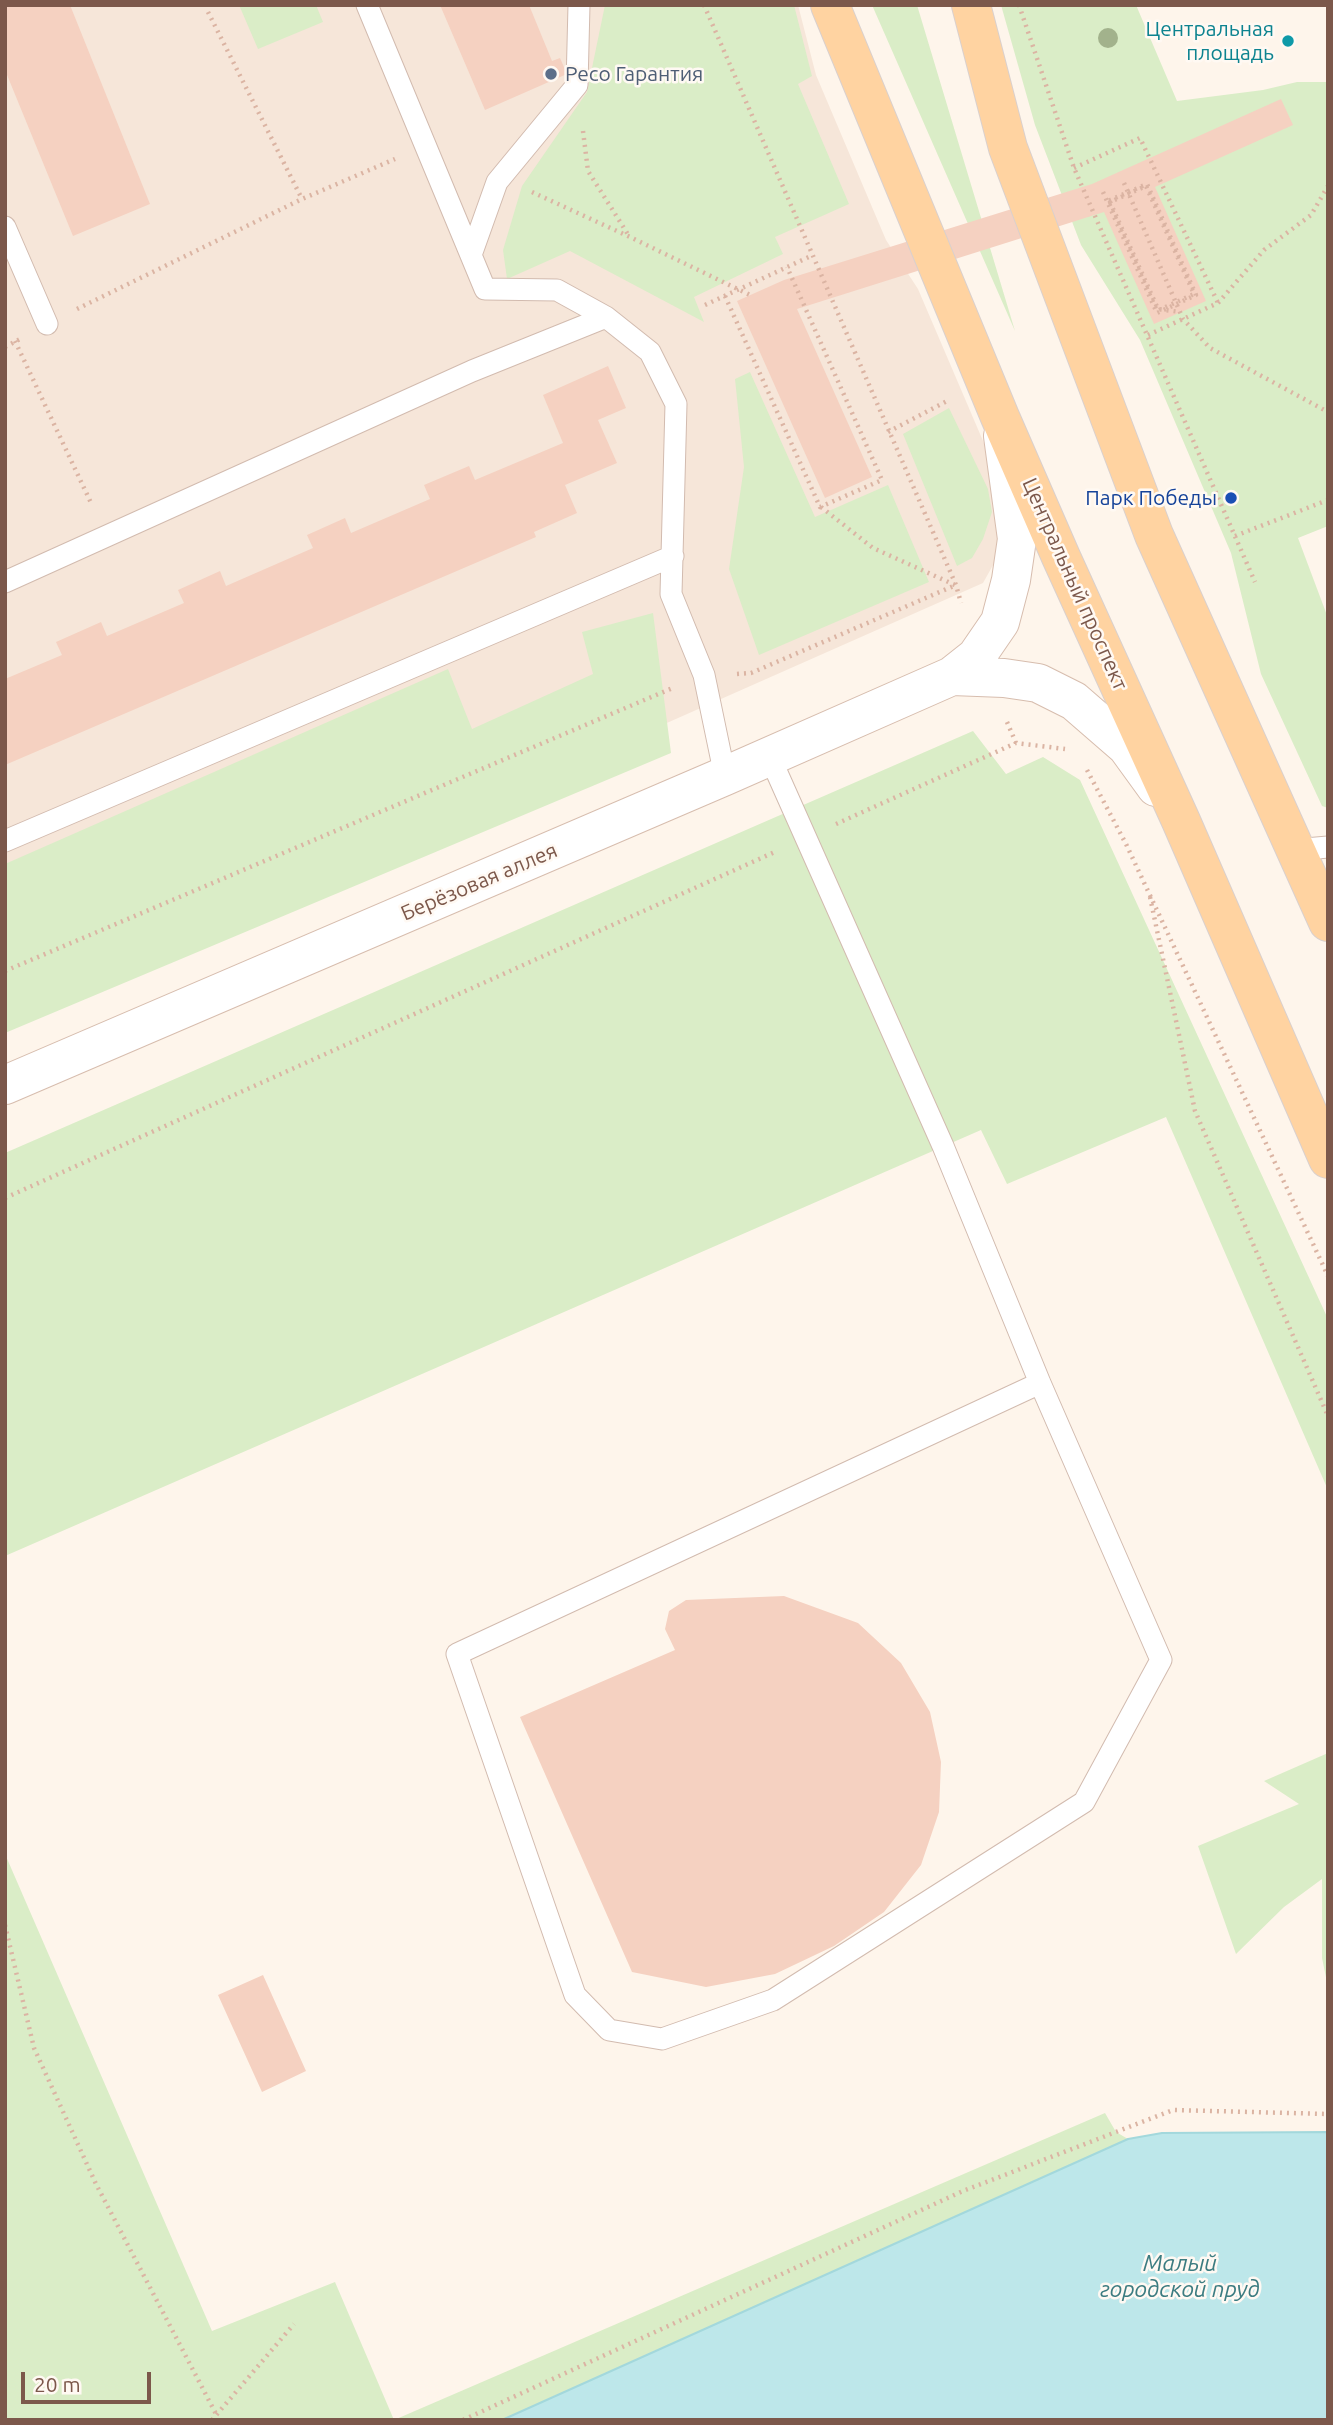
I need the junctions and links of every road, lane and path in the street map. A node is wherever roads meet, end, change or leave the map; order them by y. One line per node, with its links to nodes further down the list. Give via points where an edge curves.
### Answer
1 (208, 5): 15 (path)
2 (367, 5): 9 (lane)
3 (579, 5): 8 (lane)
4 (704, 5): 19 (path)
5 (830, 5): 35 (main road, Центральный проспект)
6 (971, 5): 54 (main road, via 1008,148 1154,535)
7 (1019, 5): 10 (path)
8 (577, 85): 11 (lane); 17 (path, via 588,171)
9 (425, 146): 15 (path); 18 (lane)
10 (1074, 168): 24 (path, via 1140,138); 30 (path)
11 (497, 182): 17 (path, via 543,196); 18 (lane)
12 (1124, 183): 26 (path)
13 (1328, 186): 24 (path, via 1311,215 1264,250)
14 (1103, 192): 26 (path, via 1157,313 1166,308 1196,295 1147,184 1108,201 1157,311 1170,305 1194,294 1146,186 1110,202 1158,309 1169,311)
15 (302, 199): 29 (path)
16 (5, 227): 29 (lane)
17 (630, 237): 21 (path)
18 (471, 254): 27 (lane, via 485,289 557,290)
19 (811, 256): 20 (path); 36 (path)
20 (787, 267): 21 (path); 38 (path, via 882,480)
21 (740, 289): 22 (path); 23 (path)
22 (750, 295)
23 (725, 296): 25 (path); 38 (path)
24 (1218, 303): 28 (path)
25 (705, 306)
26 (1180, 312): 28 (path)
27 (606, 317): 39 (lane, via 472,371); 41 (lane, via 650,352 676,404)
28 (1183, 319): 30 (path); 34 (path, via 1210,348)
29 (47, 324): 31 (path)
30 (1148, 335): 40 (path)
31 (15, 341): 32 (path); 39 (path)
32 (5, 347)
33 (949, 400): 36 (path)
34 (1328, 412)
35 (1000, 417): 46 (street, via 1017,539 1011,580 1000,622 976,657); 51 (main road, Центральный проспект)
36 (888, 432): 44 (path)
37 (1328, 500): 40 (path)
38 (820, 507): 44 (path, via 873,548)
39 (107, 537): 42 (lane)
40 (1235, 537): 43 (path)
41 (673, 556): 45 (lane, via 671,594); 53 (lane)
42 (5, 582)
43 (1255, 582)
44 (956, 585): 45 (path, via 751,673)
45 (704, 675): 50 (lane); 57 (path)
46 (952, 676): 48 (street, Берёзовая аллея); 51 (street, via 1038,682 1074,701 1127,747)
47 (1076, 750): 52 (path, via 1016,743)
48 (769, 755): 50 (street, Берёзовая аллея); 52 (lane)
49 (1082, 762): 55 (path)
50 (725, 776): 58 (street, Берёзовая аллея)
51 (1181, 821): 59 (main road, Центральный проспект)
52 (804, 839): 60 (path); 62 (lane, via 943,1146)
53 (5, 841)
54 (1311, 848): 56 (main road)
55 (1148, 889): 61 (path); 63 (path, via 1195,1111)
56 (1328, 922)
57 (5, 971)
58 (5, 1085)
59 (1328, 1159)
60 (5, 1198)
61 (1328, 1276)
62 (1040, 1383): 62 (lane, via 457,1654 575,1995 609,2030 662,2039 773,2000 1084,1802 1161,1660)
63 (1328, 1416)
64 (5, 1924): 67 (path, via 34,2048 96,2184)
65 (1328, 2114): 69 (path, via 1173,2110 963,2191)
66 (294, 2324): 67 (path)
67 (216, 2414): 68 (path)
68 (212, 2420)
69 (463, 2420)

